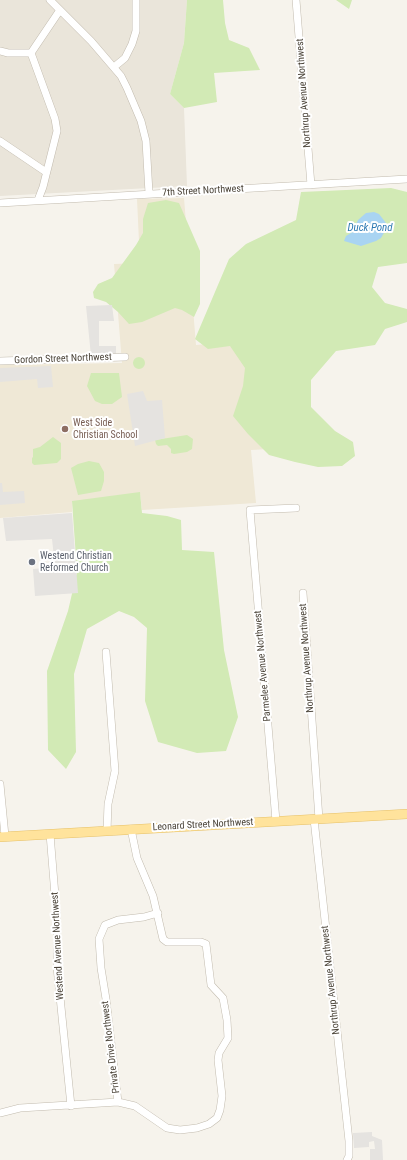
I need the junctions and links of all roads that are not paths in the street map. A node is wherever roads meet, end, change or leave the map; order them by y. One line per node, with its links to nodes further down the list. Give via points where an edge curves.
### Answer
1 (136, 0): 7 (street, via 136,30 132,44 125,58)
2 (296, 0): 11 (street, Northrup Avenue Northwest)
3 (54, 1): 4 (street)
4 (60, 10): 6 (street); 7 (street)
5 (0, 51): 6 (street)
6 (31, 53): 9 (street, via 57,131)
7 (114, 67): 12 (street, via 121,76 141,121 146,141)
8 (0, 141): 9 (street)
9 (46, 172): 13 (street, via 44,187)
10 (407, 179): 11 (street, 7th Street Northwest)
11 (311, 185): 12 (street, 7th Street Northwest)
12 (149, 193): 13 (street, 7th Street Northwest)
13 (38, 200): 14 (street, 7th Street Northwest)
14 (0, 203)
15 (125, 357): 16 (street, Gordon Street Northwest)
16 (0, 361)
17 (296, 508): 23 (street, Parmelee Avenue Northwest, via 250,510)
18 (303, 593): 22 (street, Northrup Avenue Northwest)
19 (106, 652): 25 (street, via 115,771 108,804)
20 (0, 784): 27 (street)
21 (407, 814): 22 (main road, Leonard Street Northwest)
22 (317, 819): 23 (main road, Leonard Street Northwest); 32 (street, Northrup Avenue Northwest, via 349,1141)
23 (276, 821): 24 (main road, Leonard Street Northwest)
24 (132, 829): 25 (main road, Leonard Street Northwest); 28 (street, Private Drive Northwest, via 137,858 154,896)
25 (107, 831): 26 (main road, Leonard Street Northwest)
26 (50, 834): 27 (main road, Leonard Street Northwest); 30 (street, Westend Avenue Northwest, via 57,920 57,967)
27 (2, 837)
28 (158, 913): 29 (street, Private Drive Northwest, via 118,920 105,925 99,939); 29 (street, Private Drive Northwest, via 163,939 167,942 206,944 211,985 223,998 228,1038 218,1060 222,1096 220,1110 217,1118 209,1124 180,1130 167,1128 135,1106)
29 (118, 1102): 30 (street)
30 (71, 1106): 31 (street, via 20,1108)
31 (0, 1113)
32 (347, 1160)

